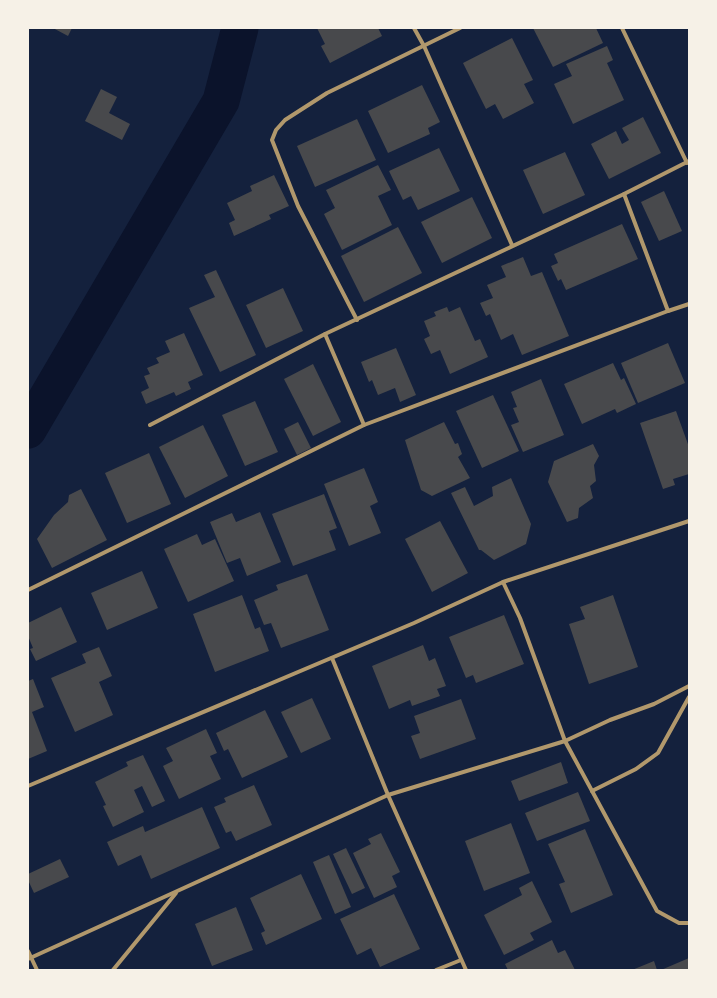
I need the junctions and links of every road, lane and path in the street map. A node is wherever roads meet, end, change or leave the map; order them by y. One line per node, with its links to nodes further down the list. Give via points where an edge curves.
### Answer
1 (414, 28): 4 (street)
2 (460, 28): 4 (street)
3 (622, 28): 5 (street)
4 (424, 46): 7 (street); 10 (street, via 327,93 285,120 276,130 272,140 298,206)
5 (688, 162): 6 (street)
6 (624, 194): 7 (street); 9 (street)
7 (512, 245): 10 (street)
8 (689, 304): 9 (street)
9 (668, 311): 13 (street)
10 (357, 320): 11 (street)
11 (326, 334): 12 (street); 13 (street)
12 (150, 425)
13 (364, 425): 16 (street)
14 (689, 520): 15 (street)
15 (503, 582): 17 (street); 20 (street, via 520,618)
16 (28, 590)
17 (332, 658): 21 (street); 23 (street)
18 (689, 686): 20 (street, via 654,704 610,720)
19 (689, 697): 22 (street, via 658,753 636,769)
20 (565, 741): 22 (street); 23 (street)
21 (28, 786)
22 (592, 790): 25 (street, via 657,911 679,923)
23 (388, 795): 24 (street); 28 (street)
24 (176, 892): 27 (street); 30 (street)
25 (689, 923)
26 (28, 951): 27 (street)
27 (29, 959): 29 (street)
28 (461, 960): 31 (street); 32 (street)
29 (37, 970)
30 (113, 970)
31 (436, 970)
32 (466, 970)

